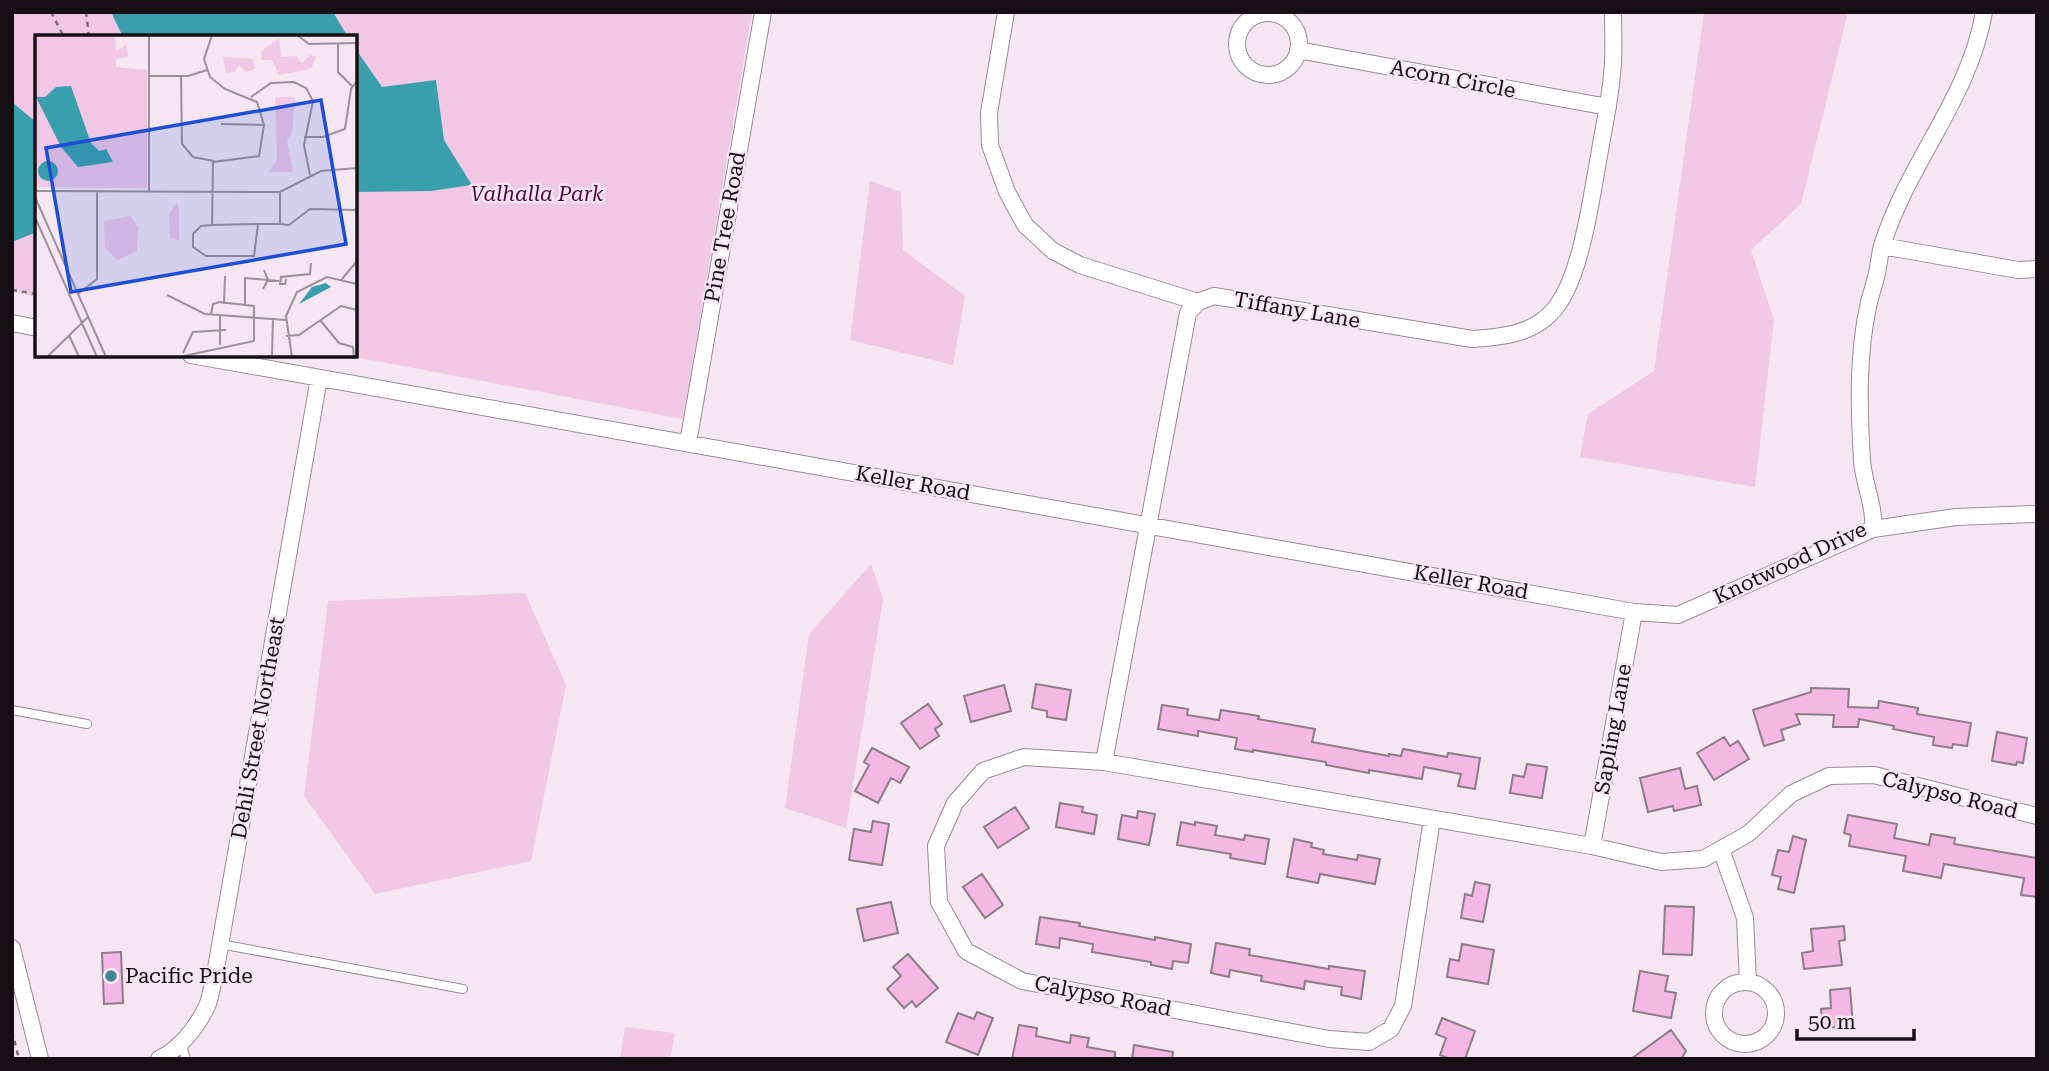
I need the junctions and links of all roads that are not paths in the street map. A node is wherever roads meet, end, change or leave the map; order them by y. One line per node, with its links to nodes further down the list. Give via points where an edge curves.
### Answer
1 (763, 12): 14 (street, Pine Tree Road)
2 (1006, 12): 9 (street, via 989,113 990,145 1025,225 1053,251 1080,265)
3 (1613, 12): 6 (street, Tiffany Lane)
4 (1984, 12): 7 (street, Knotwood Drive, via 1974,53)
5 (1298, 50): 6 (street, Acorn Circle)
6 (1608, 107): 9 (street, Tiffany Lane, via 1574,271 1563,299 1534,327 1472,339 1214,296)
7 (1882, 246): 8 (street, via 2018,270); 17 (street, Knotwood Drive, via 1862,344 1859,390 1863,475 1875,516)
8 (2037, 269)
9 (1198, 302): 16 (street, via 1184,326)
10 (12, 323): 11 (street)
11 (35, 328)
12 (202, 357): 13 (street, Keller Road)
13 (319, 378): 14 (street, Keller Road); 26 (street, Dehli Street Northeast)
14 (688, 443): 16 (street, Keller Road)
15 (2037, 514): 17 (street, via 1956,517)
16 (1148, 524): 18 (street, Keller Road); 21 (street)
17 (1874, 529): 18 (street, Knotwood Drive, via 1678,615)
18 (1634, 612): 24 (street, Sapling Lane)
19 (12, 710): 20 (lane)
20 (87, 724)
21 (1104, 762): 23 (street, Calypso Road); 23 (street, Calypso Road, via 1024,757 983,771 956,803 936,846 939,902 965,951 1022,981 1329,1039 1369,1042 1391,1029 1403,1006)
22 (2037, 816): 25 (street, Calypso Road, via 1874,775 1829,776 1791,794 1748,834)
23 (1432, 819): 24 (street, Calypso Road)
24 (1592, 846): 25 (street, Calypso Road, via 1661,862 1703,859)
25 (1721, 849): 28 (street, via 1745,918)
26 (220, 944): 29 (lane); 30 (street, Dehli Street Northeast, via 207,1005)
27 (12, 948): 31 (street)
28 (1748, 982)
29 (463, 989)
30 (181, 1042): 32 (street, Dehli Street Northeast); 33 (lane)
31 (40, 1059)
32 (159, 1059)
33 (186, 1059)

